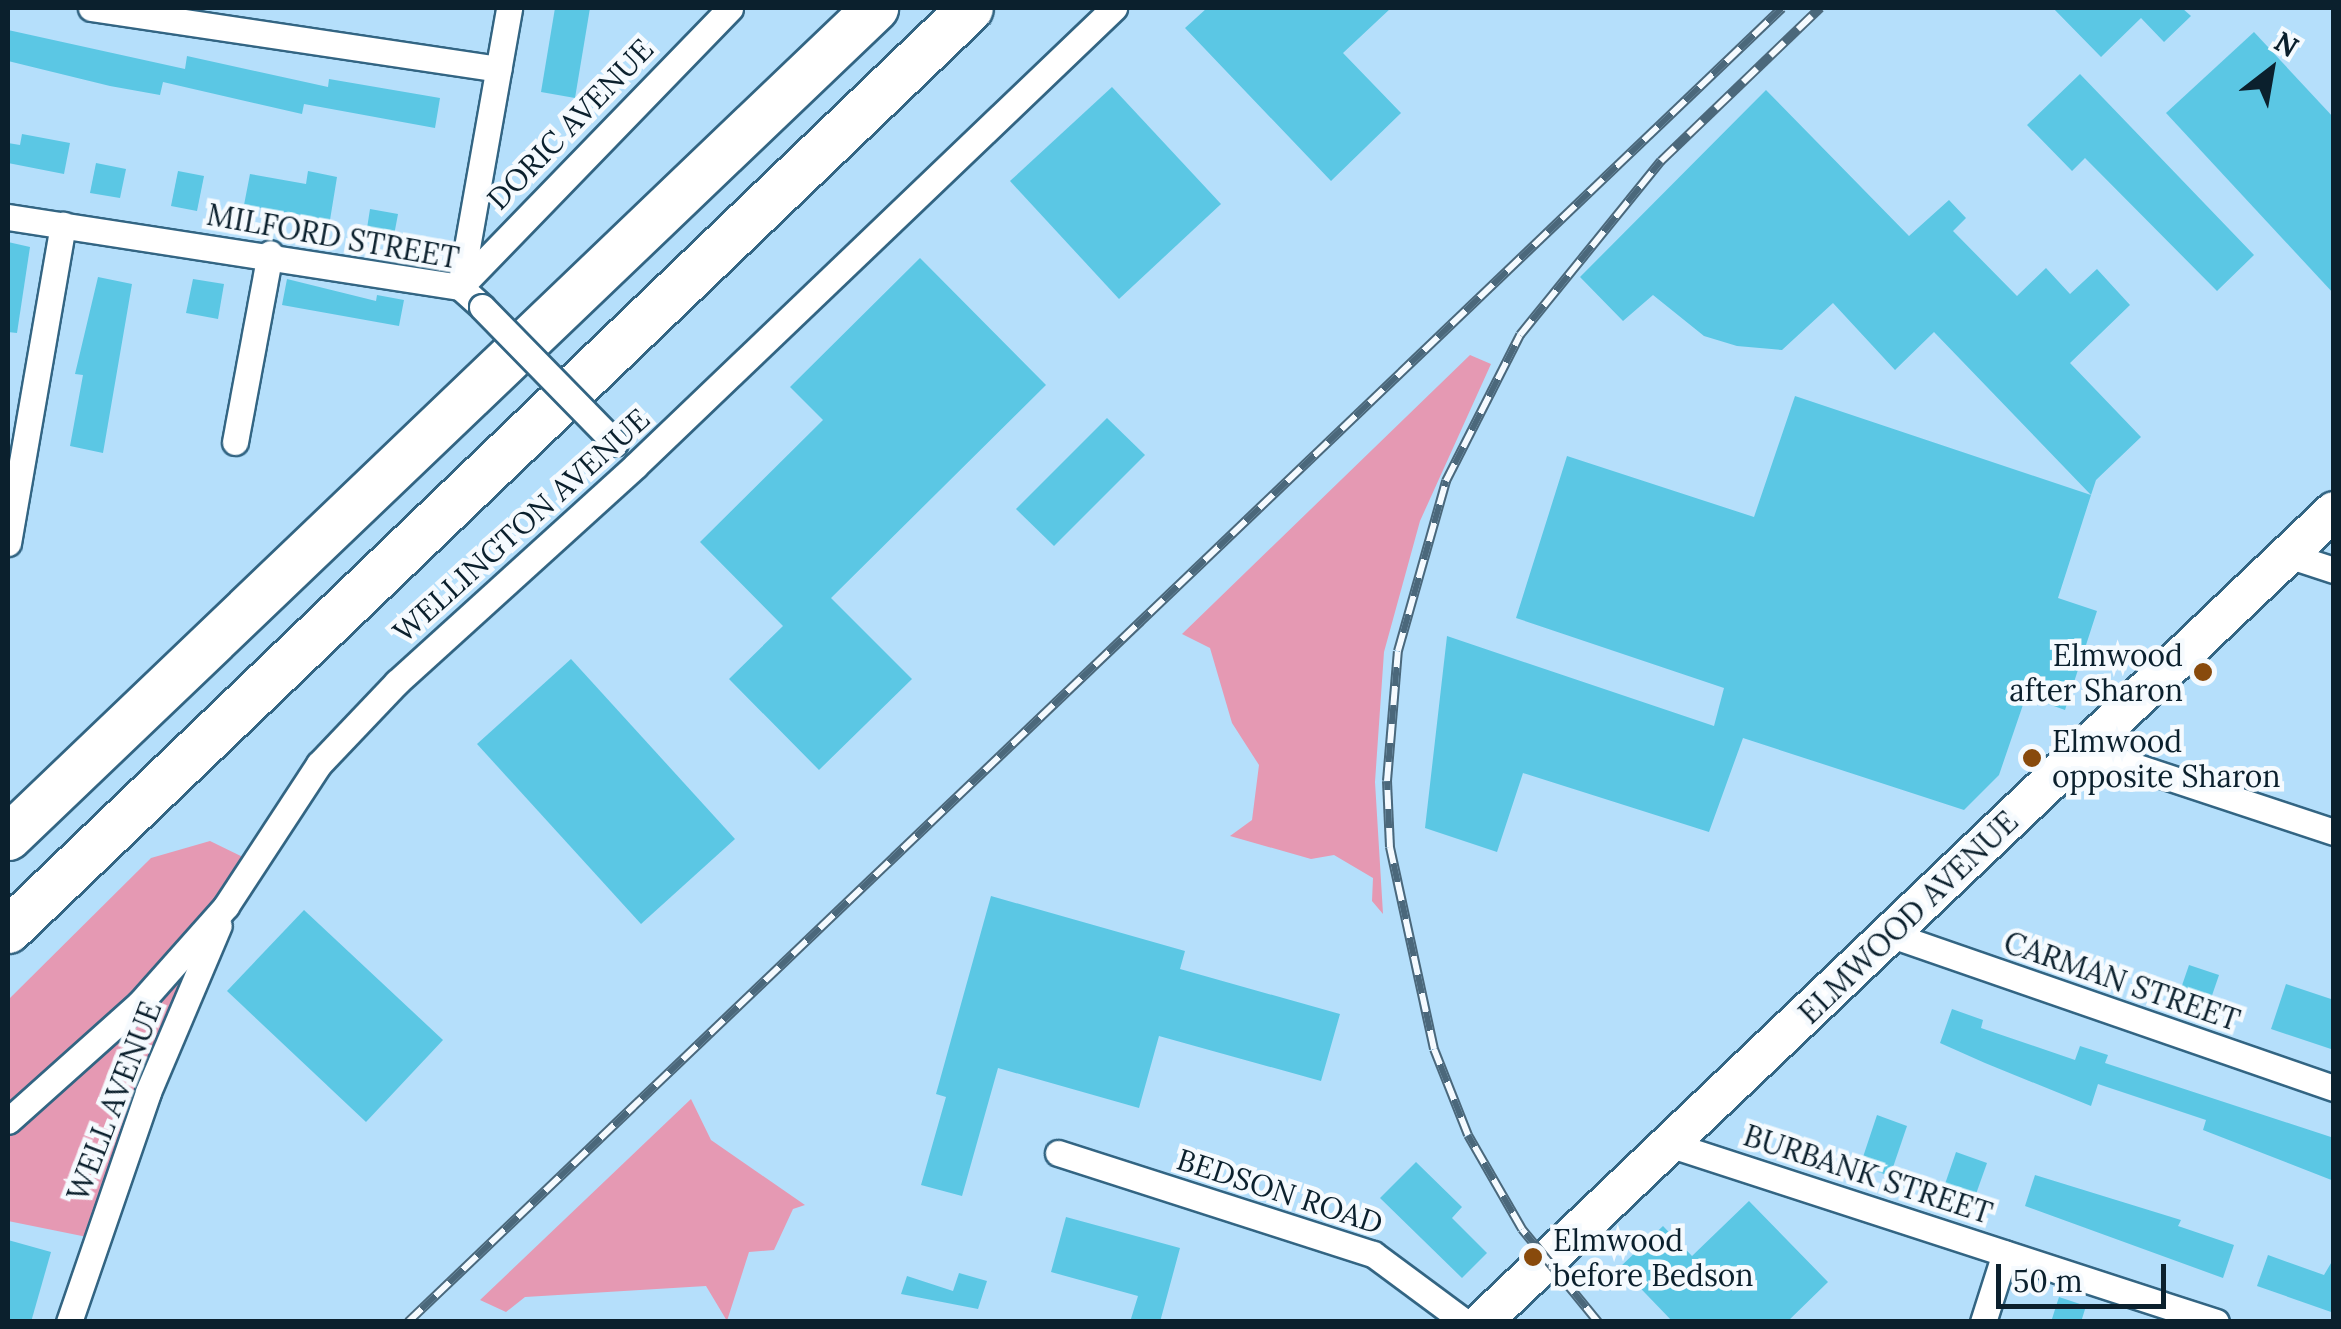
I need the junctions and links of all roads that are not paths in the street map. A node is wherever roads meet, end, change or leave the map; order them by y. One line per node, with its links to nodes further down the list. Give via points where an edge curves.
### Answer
1 (91, 8): 7 (street)
2 (509, 8): 8 (street)
3 (730, 8): 12 (street, DORIC AVENUE)
4 (875, 8): 21 (highway)
5 (970, 8): 23 (highway)
6 (1114, 8): 14 (street, WELLINGTON AVENUE)
7 (256, 18): 8 (street)
8 (498, 69): 12 (street)
9 (8, 217): 10 (street, MILFORD STREET)
10 (63, 225): 11 (street, MILFORD STREET); 16 (street)
11 (270, 253): 12 (street, MILFORD STREET); 13 (street)
12 (460, 287): 14 (street, MILFORD STREET, bridge)
13 (234, 442)
14 (635, 466): 22 (street, WELLINGTON AVENUE, via 397,682 319,764)
15 (2334, 511): 17 (main road, ELMWOOD AVENUE)
16 (8, 543)
17 (2288, 554): 18 (street); 19 (main road, ELMWOOD AVENUE)
18 (2334, 570)
19 (2083, 749): 20 (street); 24 (main road, ELMWOOD AVENUE)
20 (2334, 832)
21 (8, 837)
22 (226, 906): 26 (street, WELLINGTON AVENUE, via 140,1003); 30 (street, WELL AVENUE, via 148,1092)
23 (8, 930)
24 (1889, 934): 25 (street, CARMAN STREET); 27 (main road, ELMWOOD AVENUE)
25 (2334, 1088)
26 (8, 1121)
27 (1672, 1145): 29 (street, BURBANK STREET); 32 (main road, ELMWOOD AVENUE)
28 (1058, 1154): 31 (street, BEDSON ROAD, via 1373,1254)
29 (2005, 1253): 33 (street); 34 (street, BURBANK STREET)
30 (70, 1322)
31 (1465, 1322)
32 (1482, 1322)
33 (1983, 1322)
34 (2216, 1322)

